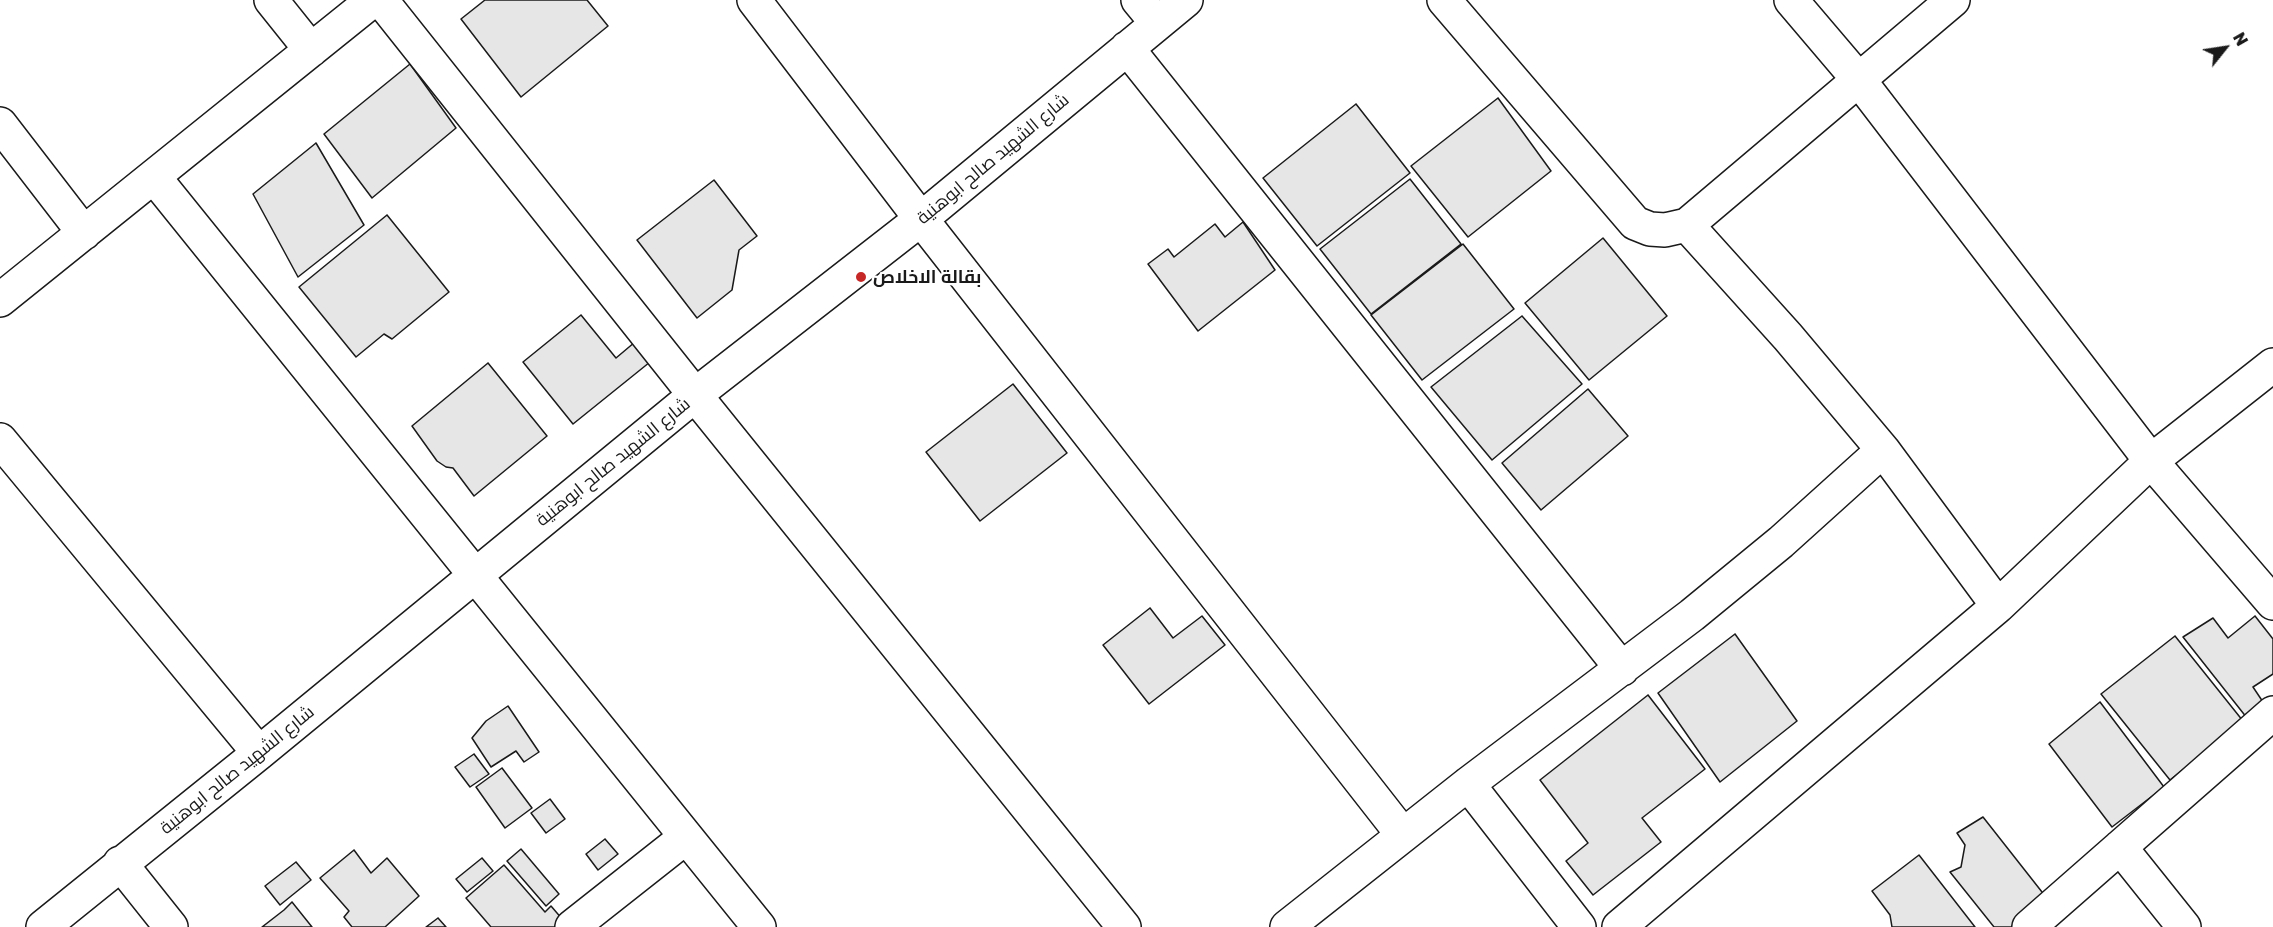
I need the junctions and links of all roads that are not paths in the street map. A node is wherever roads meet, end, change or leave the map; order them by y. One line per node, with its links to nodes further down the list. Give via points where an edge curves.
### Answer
1 (271, 0): 11 (street)
2 (373, 0): 11 (street)
3 (381, 0): 20 (street)
4 (754, 0): 15 (street)
5 (1185, 0): 9 (street, شارع الشهيد صالح ابوهنية)
6 (1444, 0): 16 (street, via 1635,223 1665,230)
7 (1791, 0): 12 (street)
8 (1953, 0): 12 (street)
9 (1148, 12): 10 (street, شارع الشهيد صالح ابوهنية)
10 (1127, 48): 15 (street, شارع الشهيد صالح ابوهنية); 27 (street)
11 (311, 50): 14 (street)
12 (1859, 80): 16 (street); 23 (street)
13 (0, 124): 17 (street)
14 (154, 177): 17 (street); 24 (street)
15 (921, 219): 20 (street, شارع الشهيد صالح ابوهنية); 31 (street)
16 (1687, 225): 22 (street)
17 (84, 233): 18 (street)
18 (0, 300)
19 (2273, 365): 23 (street)
20 (695, 396): 24 (street, شارع الشهيد صالح ابوهنية); 39 (street)
21 (0, 440): 29 (street)
22 (1883, 450): 26 (street); 27 (street, via 1772,549)
23 (2151, 461): 25 (street); 26 (street)
24 (474, 575): 29 (street, شارع الشهيد صالح ابوهنية); 32 (street)
25 (2271, 597)
26 (1998, 606): 42 (street)
27 (1622, 669): 30 (street)
28 (2273, 713): 33 (street)
29 (259, 753): 34 (street, شارع الشهيد صالح ابوهنية)
30 (1468, 784): 31 (street); 41 (street)
31 (1403, 835): 40 (street)
32 (686, 837): 37 (street); 38 (street)
33 (2120, 847): 43 (street); 44 (street)
34 (120, 863): 35 (street, شارع الشهيد صالح ابوهنية); 36 (street)
35 (43, 927)
36 (171, 927)
37 (572, 927)
38 (759, 927)
39 (1124, 927)
40 (1287, 927)
41 (1579, 927)
42 (1620, 927)
43 (2029, 927)
44 (2184, 927)

